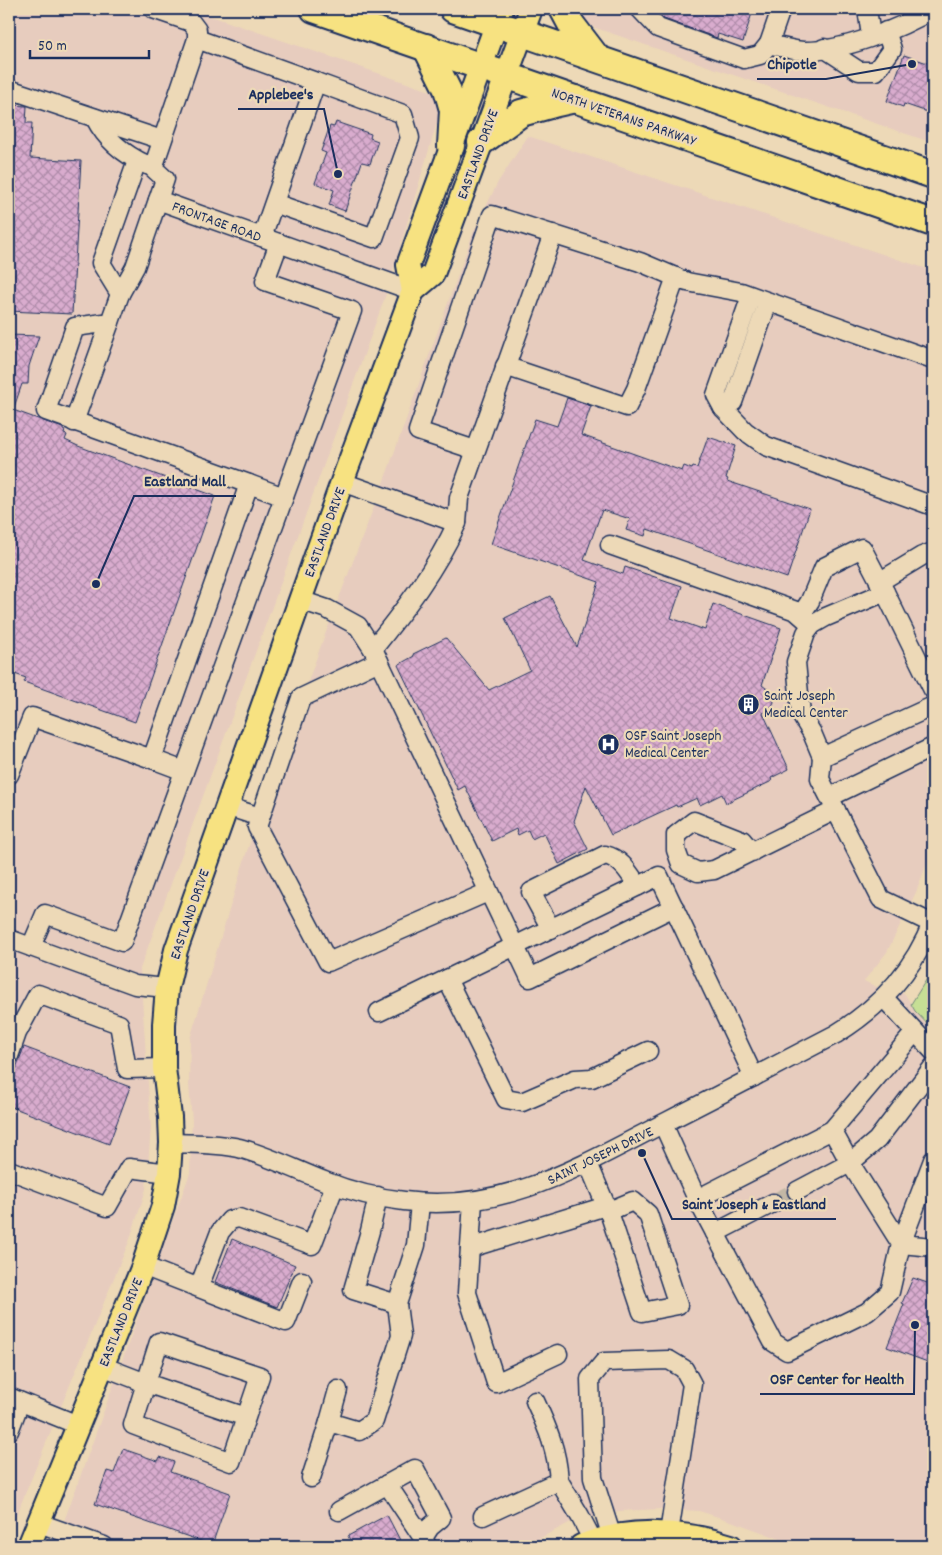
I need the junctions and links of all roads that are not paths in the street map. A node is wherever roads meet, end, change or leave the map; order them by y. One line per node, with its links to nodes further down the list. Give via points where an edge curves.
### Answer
1 (153, 9): 13 (street, via 192,22)
2 (314, 9): 15 (highway, NORTH VETERANS PARKWAY)
3 (453, 9): 10 (highway)
4 (531, 9): 11 (main road, EASTLAND DRIVE)
5 (563, 9): 17 (highway)
6 (640, 9): 14 (street, via 658,28 744,58 760,55)
7 (781, 9): 14 (street)
8 (867, 9): 12 (street)
9 (928, 14): 12 (street)
10 (499, 16): 11 (highway); 18 (main road, EASTLAND DRIVE)
11 (522, 33): 17 (highway); 19 (main road, EASTLAND DRIVE)
12 (878, 34): 16 (street, via 842,46); 16 (street, via 892,49 876,71 859,71)
13 (197, 38): 20 (street); 24 (street)
14 (769, 44): 16 (street, via 803,51)
15 (426, 47): 18 (highway, NORTH VETERANS PARKWAY); 26 (highway, via 447,89 453,110)
16 (824, 48)
17 (597, 58): 28 (highway)
18 (481, 66): 19 (highway, NORTH VETERANS PARKWAY); 26 (main road, EASTLAND DRIVE)
19 (506, 75): 22 (highway, NORTH VETERANS PARKWAY); 25 (main road, EASTLAND DRIVE)
20 (316, 82): 30 (street); 30 (street, via 403,114 410,138 374,238)
21 (9, 89): 23 (street)
22 (575, 99): 25 (highway, via 521,113); 31 (highway, NORTH VETERANS PARKWAY)
23 (95, 118): 24 (street); 27 (street, via 107,137 127,155)
24 (162, 140): 27 (street)
25 (481, 142): 36 (main road, EASTLAND DRIVE, via 433,274)
26 (452, 146): 36 (main road, EASTLAND DRIVE, via 408,266)
27 (145, 164): 29 (street, FRONTAGE ROAD, via 166,179); 37 (street, via 101,264)
28 (933, 175)
29 (158, 200): 33 (street, FRONTAGE ROAD); 37 (street, via 135,267)
30 (274, 203): 33 (street)
31 (933, 223)
32 (553, 234): 35 (street); 42 (street); 45 (street, via 492,215 418,431)
33 (262, 237): 34 (street, FRONTAGE ROAD)
34 (279, 243): 36 (street, FRONTAGE ROAD); 48 (street, via 265,281 352,311)
35 (676, 277): 38 (street); 42 (street, via 627,407)
36 (412, 291): 46 (main road, EASTLAND DRIVE)
37 (120, 294): 40 (street)
38 (751, 296): 39 (street); 43 (street, via 716,395)
39 (768, 302): 41 (street); 43 (street, via 734,402)
40 (110, 322): 44 (street); 44 (street, via 75,327 46,411)
41 (933, 360)
42 (505, 366): 45 (street)
43 (723, 408): 49 (street, via 745,431 766,446)
44 (74, 422): 47 (street)
45 (475, 450): 50 (street, via 459,498)
46 (342, 482): 50 (street); 54 (main road, EASTLAND DRIVE)
47 (248, 484): 48 (street); 61 (street)
48 (284, 497): 62 (street)
49 (933, 506)
50 (457, 523): 56 (street, via 448,544)
51 (610, 545): 55 (street, via 796,610)
52 (933, 552): 53 (street, via 922,556)
53 (882, 587): 55 (street, via 826,617); 55 (street, via 862,548 824,567); 57 (street)
54 (300, 600): 56 (street, via 327,609 358,626); 65 (main road, EASTLAND DRIVE)
55 (806, 620): 60 (street, via 806,633 796,662 801,715)
56 (376, 655): 66 (street, via 301,698); 69 (street)
57 (933, 690)
58 (933, 706): 60 (street)
59 (933, 747): 64 (street)
60 (822, 758): 64 (street, via 820,779)
61 (152, 759): 62 (street); 63 (street, via 32,717)
62 (184, 771): 74 (street, via 122,942 45,914)
63 (9, 775)
64 (833, 804): 67 (street); 71 (street, via 881,899)
65 (226, 806): 66 (street); 77 (main road, EASTLAND DRIVE, via 176,950)
66 (260, 818): 69 (street, via 257,827 328,962)
67 (752, 852)
68 (638, 886): 70 (street, via 659,876); 72 (street); 72 (street, via 622,863 605,855 531,892)
69 (488, 892): 75 (street)
70 (674, 907): 75 (street, via 530,978); 86 (street)
71 (933, 923): 78 (street, SAINT JOSEPH DRIVE, via 913,963)
72 (551, 929): 75 (street)
73 (9, 939): 74 (street)
74 (31, 947): 77 (street, via 135,985)
75 (514, 947): 76 (street)
76 (447, 979): 79 (street); 81 (street, via 506,1099 522,1102 575,1079 592,1078)
77 (167, 988): 85 (main road, EASTLAND DRIVE)
78 (884, 998): 80 (street); 86 (street, SAINT JOSEPH DRIVE, via 836,1034)
79 (379, 1012)
80 (915, 1032): 82 (street); 88 (street)
81 (648, 1051)
82 (933, 1051)
83 (9, 1056): 85 (street, via 38,994 119,1024 127,1069)
84 (933, 1067): 92 (street, via 877,1140)
85 (164, 1068): 89 (main road, EASTLAND DRIVE)
86 (754, 1077): 87 (street, SAINT JOSEPH DRIVE)
87 (664, 1124): 91 (street, SAINT JOSEPH DRIVE); 98 (street)
88 (832, 1130): 92 (street); 98 (street)
89 (171, 1143): 94 (main road, EASTLAND DRIVE); 95 (street, SAINT JOSEPH DRIVE, via 237,1148)
90 (933, 1160): 104 (street)
91 (588, 1162): 99 (street, SAINT JOSEPH DRIVE, via 567,1174 510,1195); 102 (street)
92 (850, 1163): 96 (street); 104 (street)
93 (9, 1170): 94 (street, via 107,1207 129,1168)
94 (169, 1174): 107 (main road, EASTLAND DRIVE, via 158,1224)
95 (335, 1185): 97 (street, SAINT JOSEPH DRIVE); 109 (street, via 312,1245 239,1218 230,1220 220,1232)
96 (797, 1191)
97 (378, 1196): 100 (street, SAINT JOSEPH DRIVE); 110 (street, via 353,1290)
98 (697, 1199): 103 (street)
99 (473, 1201): 100 (street, SAINT JOSEPH DRIVE); 106 (street)
100 (420, 1202): 110 (street, via 416,1245)
101 (773, 1203): 103 (street)
102 (608, 1209): 102 (street, via 642,1312 678,1305 648,1214 633,1201); 106 (street)
103 (715, 1233): 104 (street, via 773,1342 787,1350 867,1312 890,1292)
104 (901, 1244): 105 (street)
105 (933, 1247)
106 (470, 1248): 111 (street, via 467,1293 496,1383)
107 (143, 1266): 109 (street); 112 (main road, EASTLAND DRIVE)
108 (302, 1281): 109 (street, via 286,1322)
109 (198, 1288)
110 (397, 1304): 118 (street, via 401,1336 374,1421 359,1431)
111 (558, 1354)
112 (102, 1366): 113 (street); 119 (main road, EASTLAND DRIVE)
113 (146, 1383): 117 (street); 117 (street, via 159,1342 260,1376); 117 (street, via 133,1426 231,1462)
114 (338, 1390): 118 (street)
115 (15, 1399): 119 (street); 120 (street)
116 (535, 1401): 122 (street, via 551,1435)
117 (246, 1417)
118 (329, 1422): 121 (street)
119 (78, 1425): 126 (main road, EASTLAND DRIVE)
120 (9, 1431)
121 (311, 1478)
122 (559, 1481): 125 (street); 129 (street)
123 (387, 1484): 124 (street); 128 (street); 128 (street, via 415,1469 442,1518 430,1527)
124 (339, 1511)
125 (483, 1516)
126 (39, 1523): 130 (main road, EASTLAND DRIVE); 131 (street)
127 (669, 1533): 129 (main road, via 636,1533); 129 (street, via 692,1384 684,1369 669,1360 604,1362 590,1379); 132 (main road)
128 (425, 1542)
129 (595, 1542)
130 (29, 1546)
131 (104, 1546)
132 (731, 1546)

